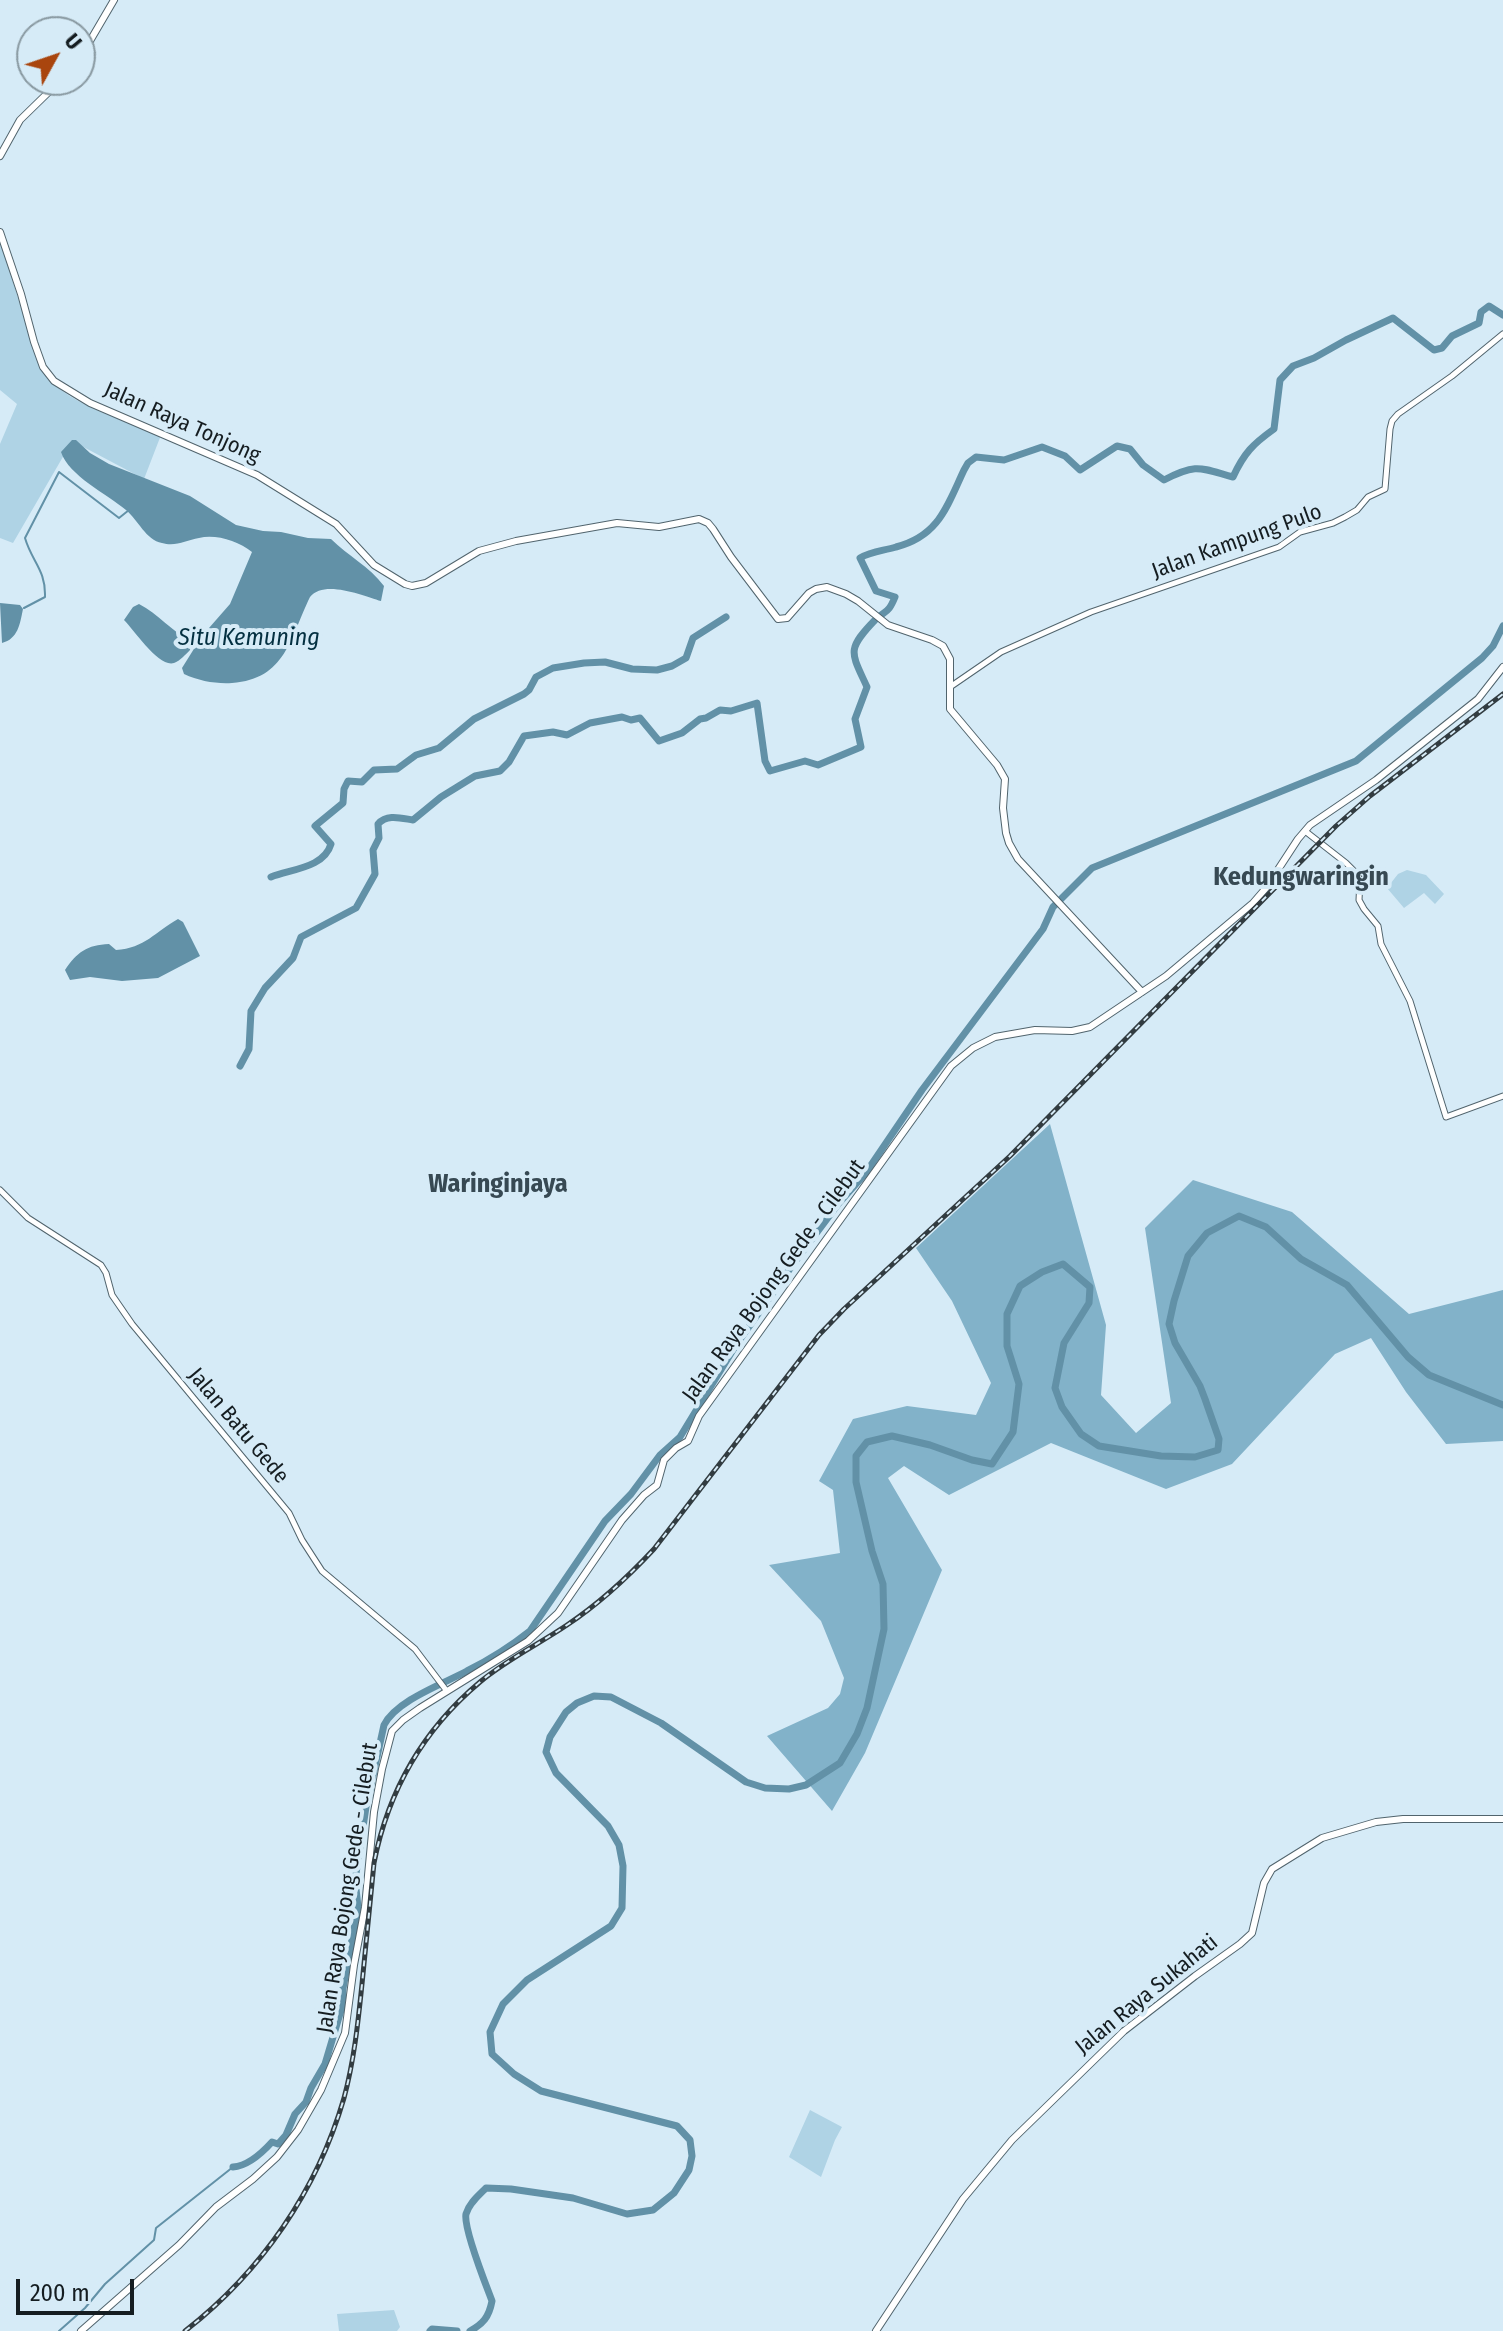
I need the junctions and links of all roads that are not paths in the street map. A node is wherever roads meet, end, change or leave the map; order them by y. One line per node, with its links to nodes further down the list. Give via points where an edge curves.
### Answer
1 (114, 0): 2 (main road)
2 (96, 31)
3 (45, 96): 4 (main road, via 20,120)
4 (0, 156)
5 (0, 232): 8 (main road, Jalan Raya Tonjong, via 43,367 54,381 90,403 257,475 336,524 374,565 405,584 426,583 479,551 543,535 617,523 659,527 702,520 778,619 787,618 809,593 822,587 846,594 888,625 943,646 950,659)
6 (1503, 334): 8 (street, Jalan Kampung Pulo, via 1392,421 1385,489 1355,512 1300,532 1279,547 1091,612 1001,652)
7 (1503, 667): 9 (main road, Jalan Raya Bojong Gede - Cilebut, via 1478,699)
8 (950, 688): 10 (main road, via 950,709 1005,779 1003,813 1012,849)
9 (1305, 831): 10 (main road, Jalan Raya Bojong Gede - Cilebut, via 1253,903); 11 (street, via 1360,880 1359,900 1378,926 1381,944 1410,1001 1446,1117)
10 (1142, 992): 13 (main road, Jalan Raya Bojong Gede - Cilebut, via 1090,1027 995,1037 951,1066 699,1416 688,1441 666,1457 657,1485 622,1520 558,1613 524,1645)
11 (1503, 1096)
12 (0, 1190): 13 (street, Jalan Batu Gede, via 28,1218 101,1265 112,1295 132,1324 284,1506 322,1571 415,1649)
13 (446, 1689): 15 (main road, Jalan Raya Bojong Gede - Cilebut, via 403,1720 389,1738 345,2033 305,2117 277,2157)
14 (1503, 1819): 16 (main road, Jalan Raya Sukahati, via 1376,1822 1322,1838 1272,1869 1252,1933 1124,2031 1012,2140 970,2190)
15 (81, 2331)
16 (876, 2331)

